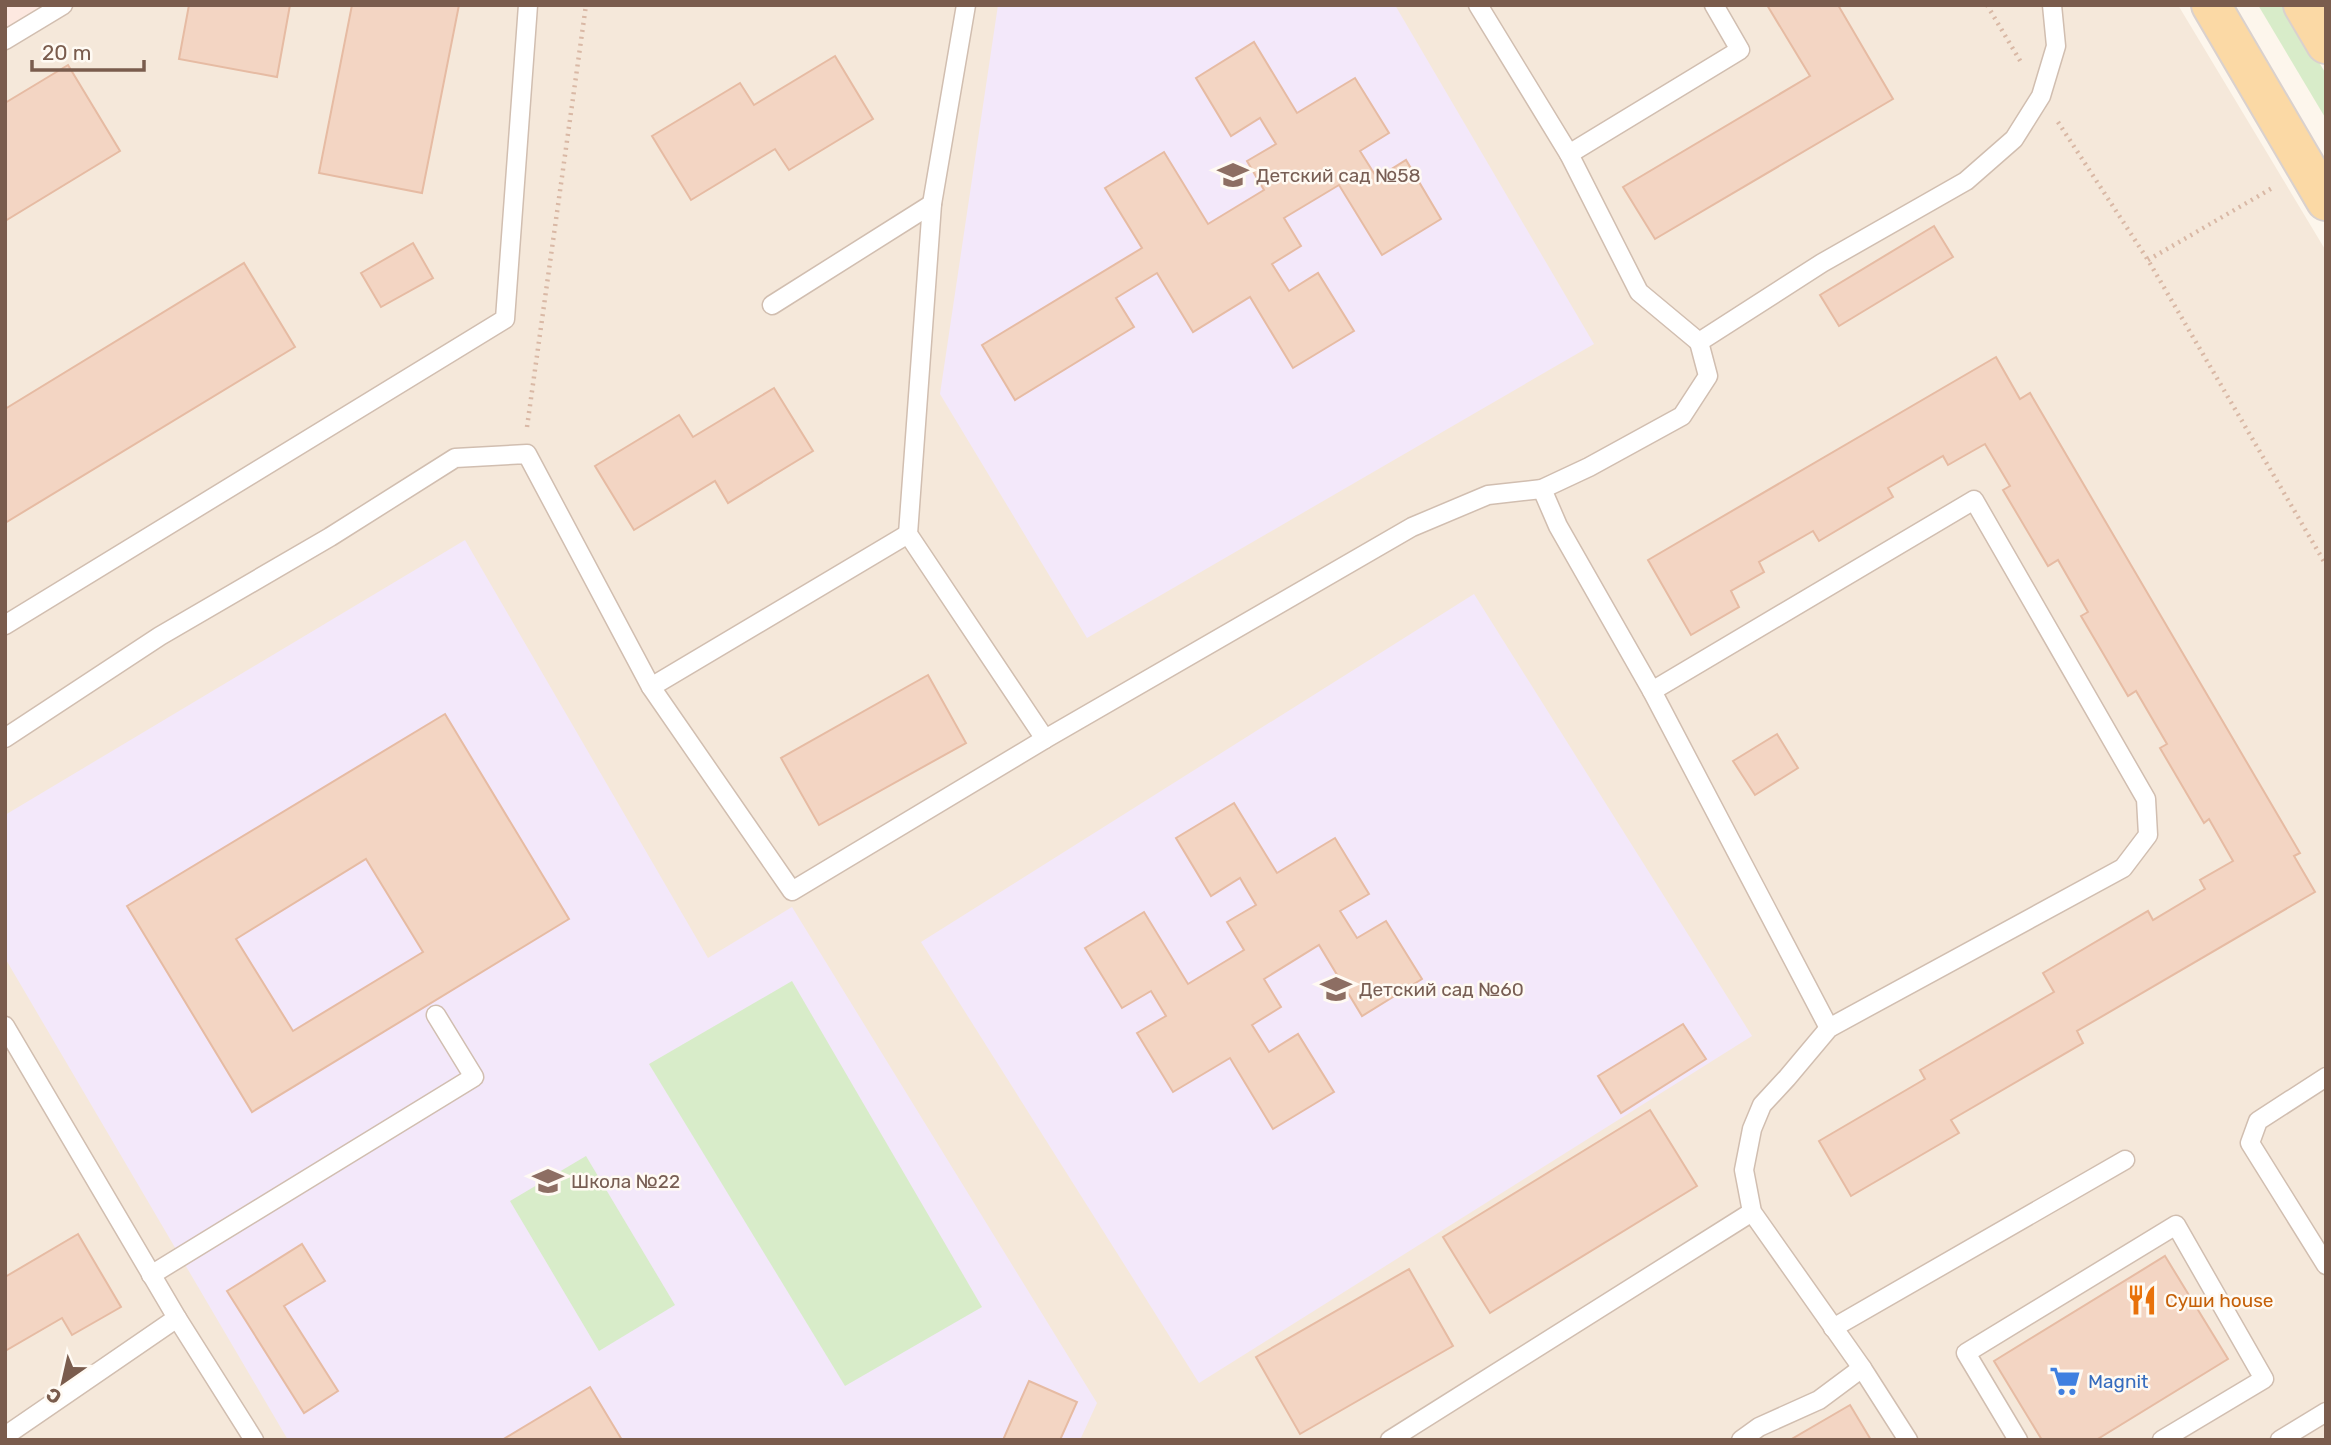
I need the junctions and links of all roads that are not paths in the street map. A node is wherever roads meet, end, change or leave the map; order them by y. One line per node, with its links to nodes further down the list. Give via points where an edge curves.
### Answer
1 (63, 5): 9 (lane)
2 (528, 5): 18 (lane, via 505,319)
3 (966, 5): 13 (lane)
4 (1478, 5): 11 (lane)
5 (1714, 5): 11 (lane, via 1740,50)
6 (2052, 5): 15 (lane, via 2056,46 2040,96 2014,139 1966,181 1822,263)
7 (2211, 5): 12 (main road)
8 (2303, 5): 10 (main road)
9 (5, 40)
10 (2326, 44)
11 (1569, 154): 15 (lane, via 1639,292)
12 (2326, 201)
13 (932, 204): 14 (lane); 17 (lane)
14 (772, 304)
15 (1699, 342): 16 (lane, via 1708,376 1682,416)
16 (1542, 489): 20 (lane); 22 (lane, via 1488,495 1412,527)
17 (908, 534): 19 (lane); 22 (lane)
18 (5, 625)
19 (651, 687): 21 (lane, via 527,454 455,458 160,636); 22 (lane, via 792,891)
20 (1651, 691): 25 (lane); 25 (lane, via 1974,500 2146,799 2148,835 2123,868)
21 (5, 738)
22 (1045, 739)
23 (436, 1015): 32 (lane, via 474,1077)
24 (5, 1026): 26 (lane)
25 (1829, 1028): 30 (lane, via 1762,1105 1744,1170)
26 (22, 1056): 27 (lane); 32 (lane)
27 (5, 1066)
28 (2326, 1077): 31 (lane, via 2258,1121 2250,1143)
29 (2125, 1160): 34 (lane)
30 (1752, 1212): 34 (lane); 39 (lane)
31 (2326, 1265)
32 (151, 1275): 33 (lane)
33 (177, 1318): 37 (lane); 38 (lane)
34 (1833, 1328): 35 (lane)
35 (1862, 1368): 40 (lane, via 1819,1400); 41 (lane)
36 (2326, 1412): 44 (lane)
37 (5, 1436)
38 (254, 1440)
39 (1390, 1440)
40 (1741, 1440)
41 (1908, 1440)
42 (2018, 1440): 43 (lane, via 1966,1353 2176,1225 2264,1379)
43 (2162, 1440)
44 (2280, 1440)

